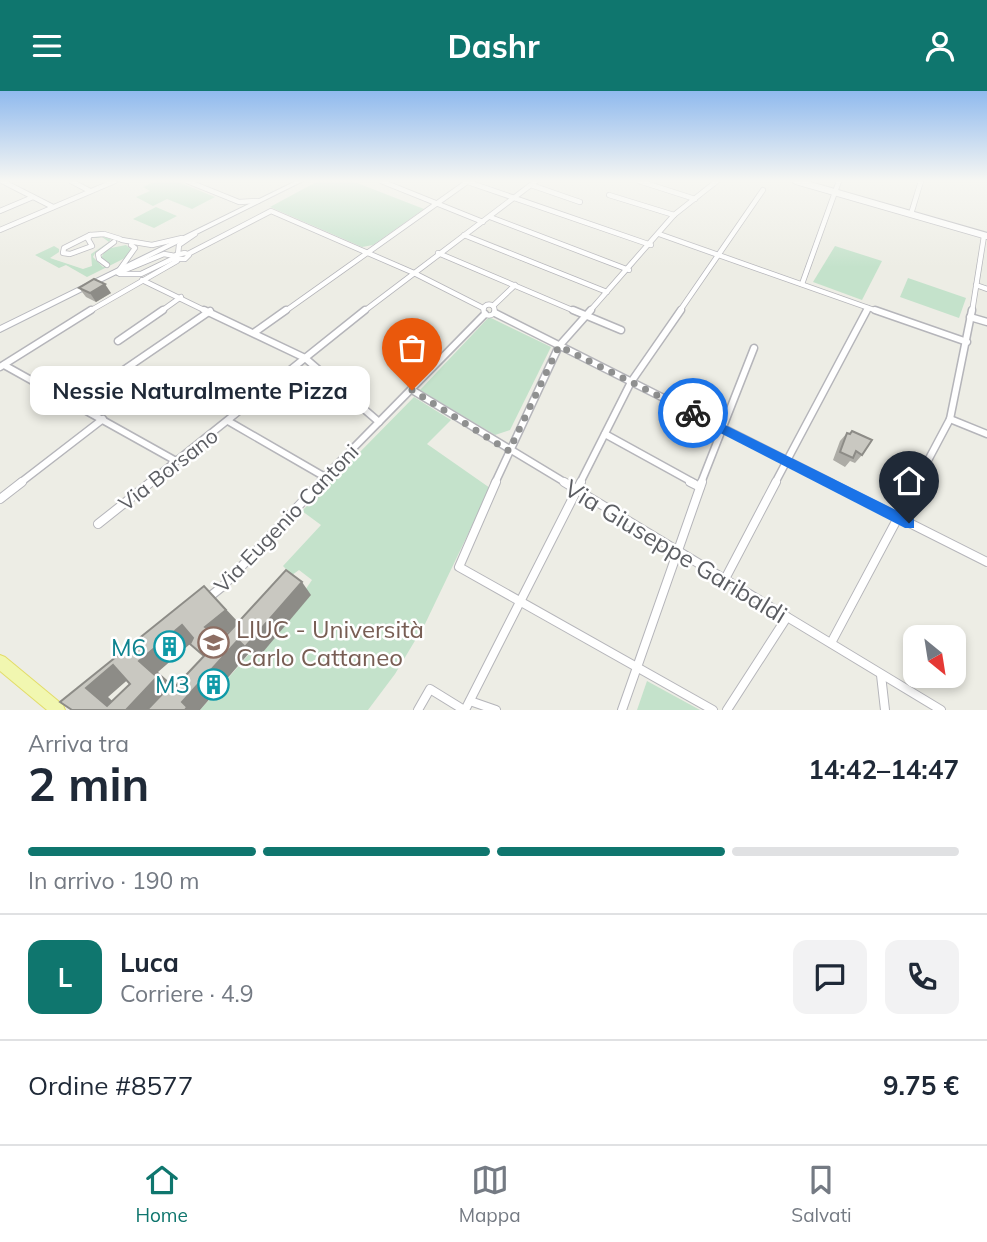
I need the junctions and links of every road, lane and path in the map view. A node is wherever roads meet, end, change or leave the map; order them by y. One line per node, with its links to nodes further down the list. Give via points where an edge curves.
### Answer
1 (45, 210): 19 (street)
2 (241, 210): 13 (main road)
3 (429, 210): 27 (street)
4 (452, 210): 17 (street)
5 (499, 210): 16 (street, Via Borsano)
6 (550, 210): 26 (street)
7 (658, 210): 15 (street)
8 (681, 210): 15 (street)
9 (750, 210): 29 (street)
10 (829, 210): 37 (street)
11 (897, 210): 14 (street)
12 (912, 210): 14 (street)
13 (237, 212): 18 (main road)
14 (911, 214): 24 (street)
15 (674, 215): 23 (street)
16 (489, 217): 17 (street, Via Borsano); 32 (street)
17 (483, 222): 22 (street, Via Borsano)
18 (210, 225): 21 (main road); 30 (street, via 183,241)
19 (0, 230)
20 (90, 235): 20 (street, via 64,249 63,253 92,246); 25 (street, via 103,231)
21 (190, 235): 25 (street, via 154,246); 33 (main road)
22 (464, 235): 28 (street, Via Borsano); 41 (street)
23 (659, 235): 26 (street); 29 (street)
24 (986, 236): 39 (street)
25 (118, 241): 31 (street, via 98,257); 33 (street, via 135,248)
26 (651, 245): 32 (street)
27 (368, 253): 30 (street, via 271,211); 34 (street); 52 (street)
28 (438, 253): 34 (street, Via Borsano); 38 (street)
29 (719, 255): 37 (street); 59 (street)
30 (176, 257): 33 (street, via 141,274); 35 (street); 36 (street, via 163,254)
31 (107, 265)
32 (629, 270): 41 (street)
33 (120, 272): 36 (main road)
34 (414, 273): 46 (street); 57 (street, Via Borsano)
35 (142, 280): 42 (street); 58 (street)
36 (96, 282): 50 (main road)
37 (802, 284): 43 (street)
38 (515, 285): 44 (street); 47 (street)
39 (976, 285): 40 (street); 48 (street)
40 (987, 289)
41 (607, 292): 47 (street)
42 (181, 297): 45 (street); 53 (street)
43 (868, 307): 54 (street); 71 (street)
44 (494, 310): 46 (street); 55 (street)
45 (210, 311): 52 (street); 61 (street)
46 (484, 311): 60 (street, Via Eugenio Cantoni)
47 (586, 315): 51 (street); 55 (street)
48 (971, 317): 49 (street); 54 (street)
49 (987, 322)
50 (0, 329)
51 (621, 330)
52 (255, 333): 57 (street)
53 (118, 341)
54 (967, 342): 63 (street)
55 (559, 346): 59 (street); 69 (street)
56 (754, 348): 66 (street)
57 (305, 358): 64 (street, Via Borsano); 65 (street)
58 (2, 366): 61 (street)
59 (631, 382): 66 (street); 67 (street)
60 (412, 390): 65 (street, Via Eugenio Cantoni); 69 (street, Via Giuseppe Garibaldi)
61 (74, 404): 62 (street)
62 (103, 419): 70 (street); 75 (street)
63 (950, 419): 68 (street); 76 (street)
64 (228, 421): 70 (street, Via Borsano); 72 (street)
65 (379, 422): 72 (street, Via Eugenio Cantoni)
66 (723, 429): 71 (street); 73 (street)
67 (605, 434): 73 (street); 74 (street)
68 (987, 434)
69 (509, 451): 74 (street, Via Giuseppe Garibaldi); 81 (street, via 459,567)
70 (176, 461): 77 (street, Via Borsano)
71 (789, 461): 76 (street); 80 (street)
72 (325, 477): 82 (street, Via Eugenio Cantoni)
73 (700, 487): 78 (street)
74 (576, 492): 78 (street, Via Giuseppe Garibaldi); 81 (street)
75 (0, 499)
76 (899, 518): 79 (street); 84 (street)
77 (98, 524)
78 (678, 551): 80 (street, Via Giuseppe Garibaldi); 86 (street)
79 (987, 562)
80 (725, 579): 83 (street, Via Giuseppe Garibaldi)
81 (519, 603): 86 (street); 88 (street)
82 (201, 604)
83 (787, 617): 84 (street, Via Giuseppe Garibaldi); 94 (street)
84 (831, 643): 87 (street, Via Giuseppe Garibaldi)
85 (0, 662): 89 (main road)
86 (636, 668): 92 (street); 93 (street)
87 (881, 675): 95 (street); 96 (street, Via Giuseppe Garibaldi)
88 (466, 707): 90 (street, via 430,688); 91 (street)
89 (58, 710)
90 (418, 710)
91 (496, 710)
92 (622, 710)
93 (713, 710)
94 (727, 710)
95 (885, 710)
96 (941, 710)

